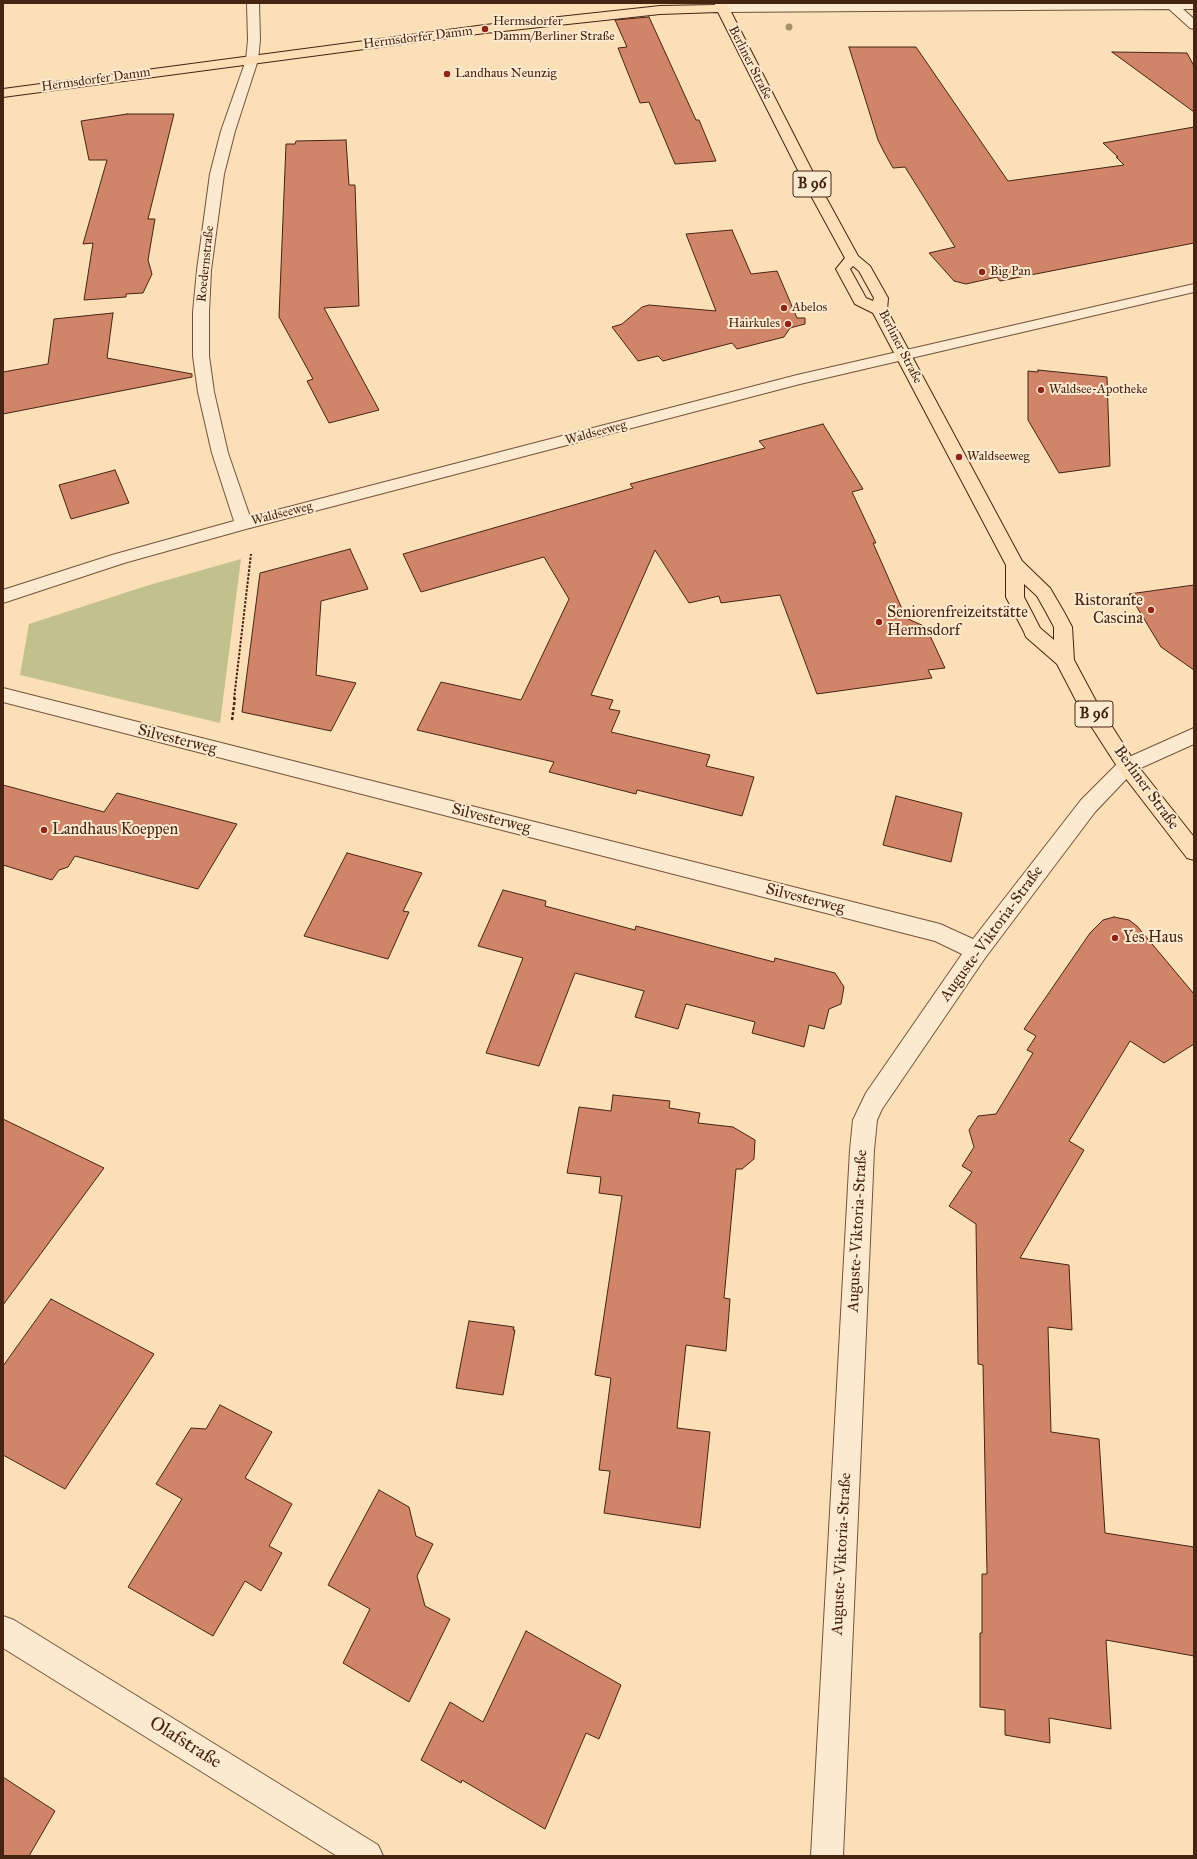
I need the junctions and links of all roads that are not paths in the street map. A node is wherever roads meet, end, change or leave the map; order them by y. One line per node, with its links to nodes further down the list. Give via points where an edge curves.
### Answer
1 (253, 3): 6 (street, Roedernstraße)
2 (1171, 4): 3 (street, Hermsdorfer Damm); 4 (street, Hermsdorfer Damm); 5 (street)
3 (722, 6): 6 (main road, Hermsdorfer Damm, via 485,29); 9 (main road, Berliner Straße / B 96, via 852,258 843,269 860,301 879,310)
4 (1194, 6)
5 (1194, 25)
6 (252, 60): 7 (main road, Hermsdorfer Damm); 10 (street, Roedernstraße, via 228,131 217,174 200,312 201,356 206,392 220,453)
7 (3, 93)
8 (1194, 288): 9 (street, Waldseeweg)
9 (904, 355): 10 (street, Waldseeweg, via 797,380); 11 (main road, Berliner Straße / B 96)
10 (244, 524): 12 (street, Waldseeweg, via 118,559)
11 (1015, 565): 13 (main road, Berliner Straße / B 96, via 1044,592 1063,626); 13 (main road, Berliner Straße / B 96, via 1015,597 1024,616 1033,632)
12 (3, 597)
13 (1064, 660): 16 (main road, Berliner Straße / B 96, via 1089,707)
14 (3, 695): 18 (street, Silvesterweg, via 940,933)
15 (1194, 735): 16 (street, Auguste-Viktoria-Straße)
16 (1127, 766): 17 (main road, Berliner Straße / B 96); 18 (street, Auguste-Viktoria-Straße, via 1088,806)
17 (1194, 852)
18 (977, 951): 21 (street, Auguste-Viktoria-Straße, via 874,1101 865,1120)
19 (3, 1631): 20 (street, Olafstraße)
20 (367, 1856)
21 (827, 1856)

